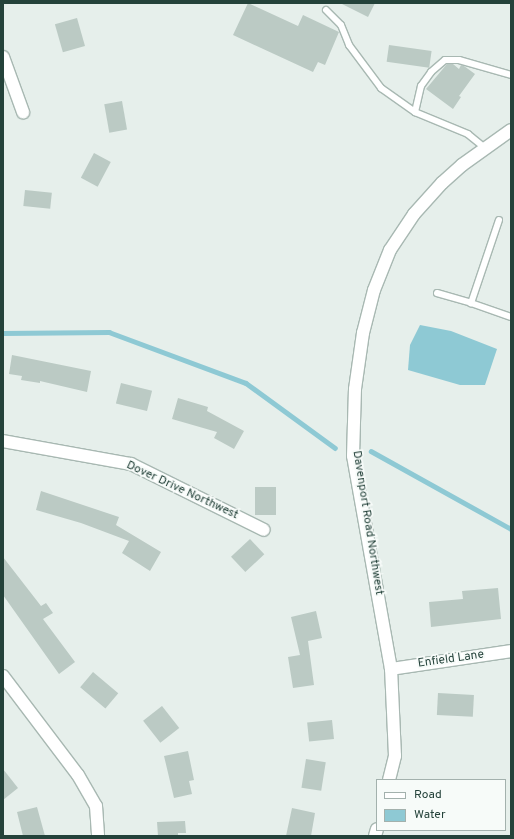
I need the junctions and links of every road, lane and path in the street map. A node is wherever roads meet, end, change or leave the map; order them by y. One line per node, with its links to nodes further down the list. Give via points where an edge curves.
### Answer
1 (326, 10): 5 (lane, via 341,25 349,44 381,88)
2 (3, 57): 4 (street)
3 (511, 75): 5 (lane, via 459,60 445,60 431,72 421,86)
4 (23, 112)
5 (415, 112): 7 (lane, via 468,134)
6 (511, 130): 7 (street, Davenport Road Northwest)
7 (485, 148): 15 (street, Davenport Road Northwest, via 438,188 414,214 390,250 374,290 360,347 355,389 353,456)
8 (499, 220): 10 (lane)
9 (437, 293): 10 (lane)
10 (471, 303): 11 (lane)
11 (511, 317)
12 (3, 441): 13 (street, Dover Drive Northwest, via 131,464)
13 (264, 530)
14 (511, 651): 15 (street, Enfield Lane)
15 (391, 669): 17 (street, Davenport Road Northwest, via 395,756)
16 (3, 676): 18 (street, via 78,775 96,806)
17 (389, 779)
18 (98, 836)

